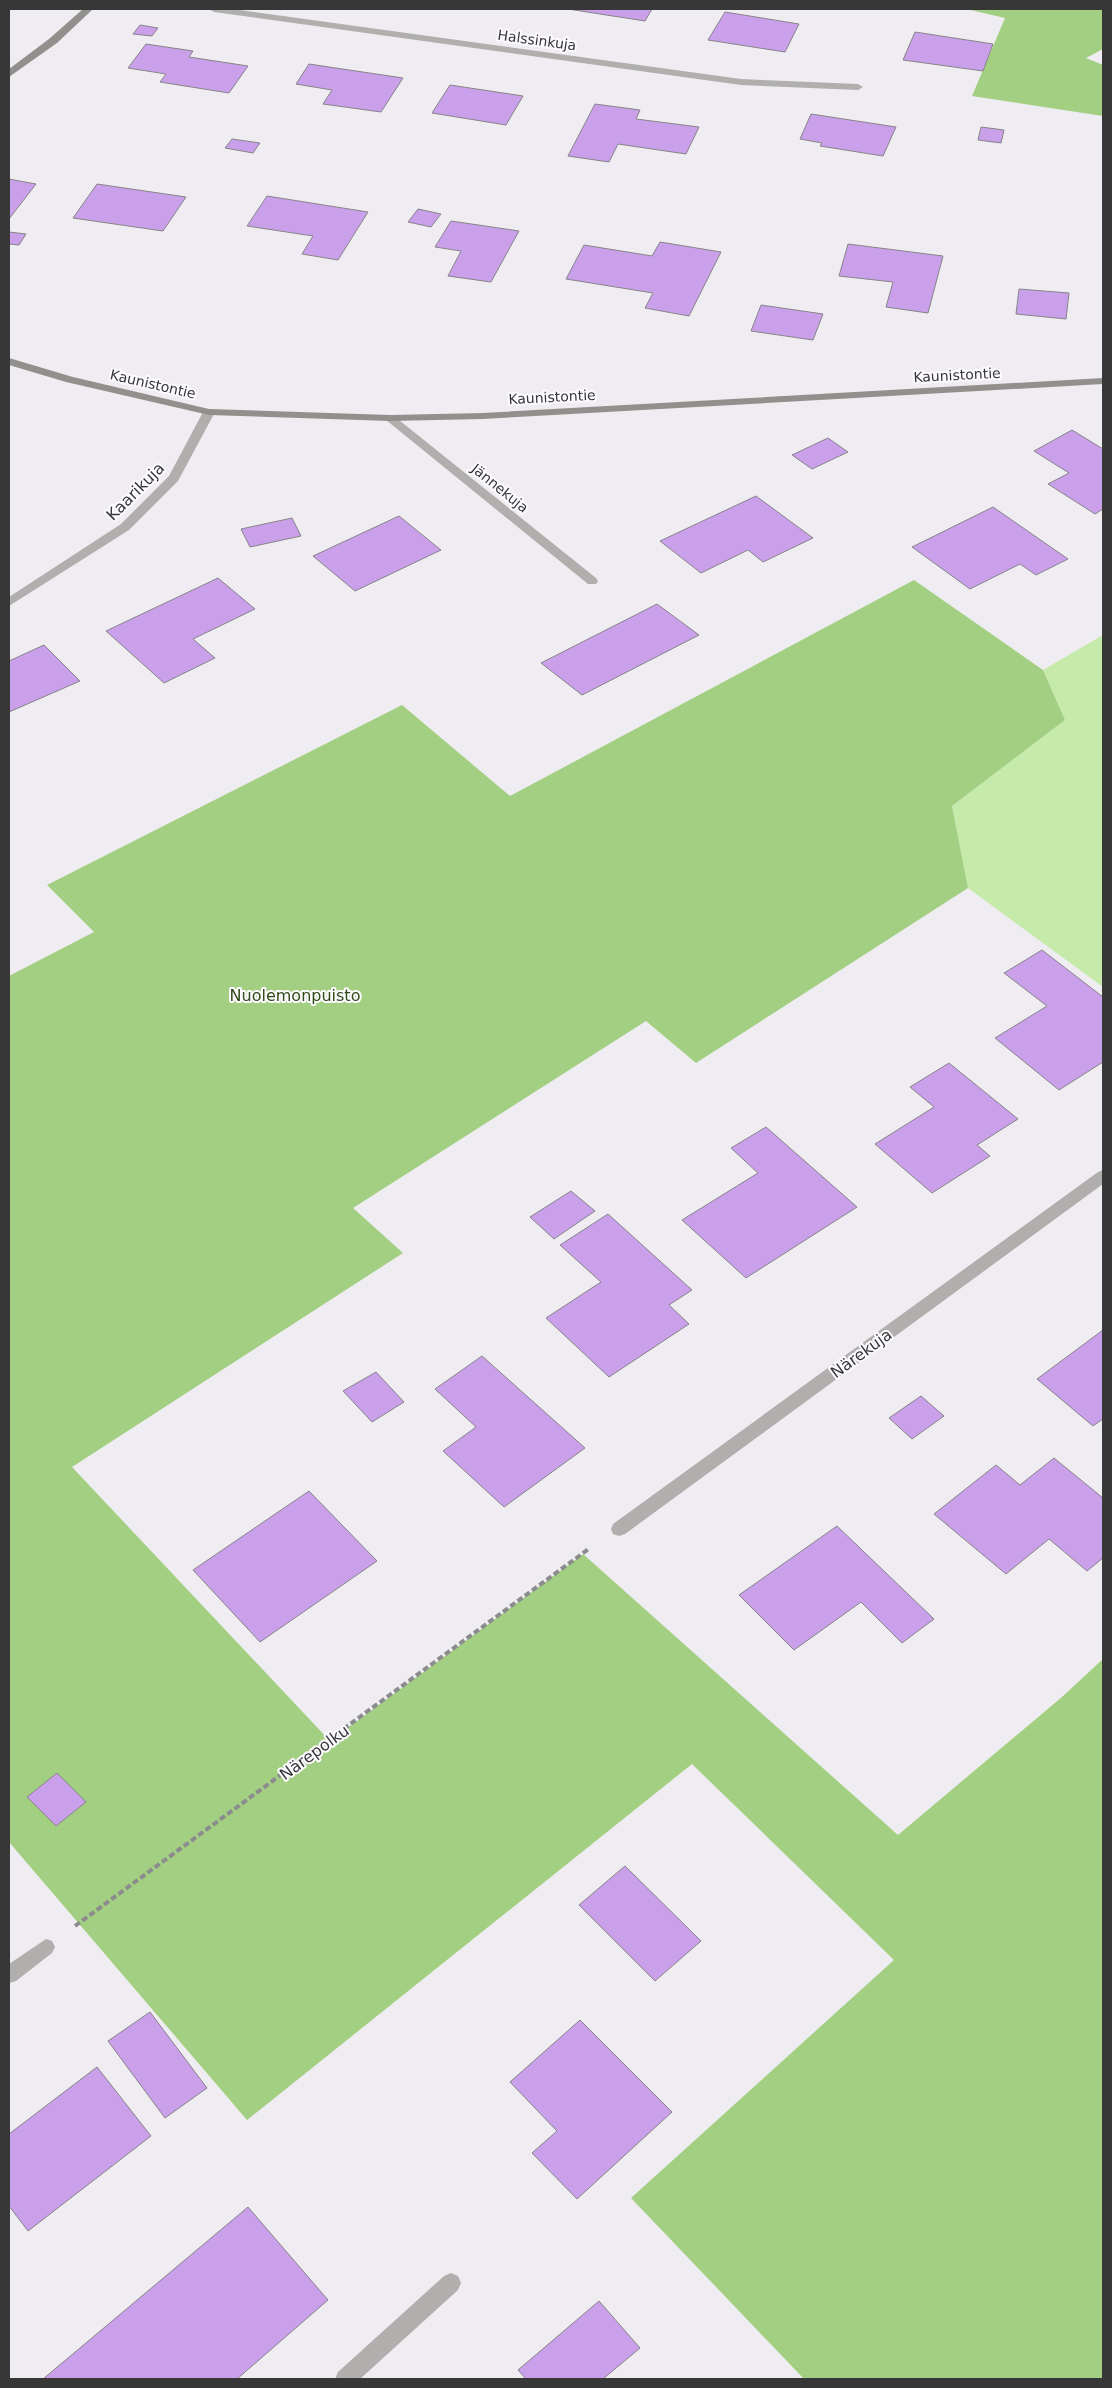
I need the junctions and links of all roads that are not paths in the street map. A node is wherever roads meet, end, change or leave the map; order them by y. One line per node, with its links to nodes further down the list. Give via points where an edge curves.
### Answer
1 (88, 9): 3 (street)
2 (214, 9): 4 (street, Halssinkuja, via 741,82)
3 (9, 74)
4 (858, 87)
5 (9, 361): 7 (street, Kaunistontie, via 70,380)
6 (1103, 382): 8 (street, Kaunistontie)
7 (209, 412): 8 (street, Kaunistontie); 10 (street, Kaarikuja, via 174,478 125,528)
8 (390, 418): 9 (street, Jännekuja)
9 (592, 581)
10 (9, 602)
11 (1103, 1176): 12 (street, Närekuja)
12 (619, 1529)
13 (46, 1947): 14 (street)
14 (9, 1974)
15 (451, 2283): 16 (street)
16 (345, 2379)

